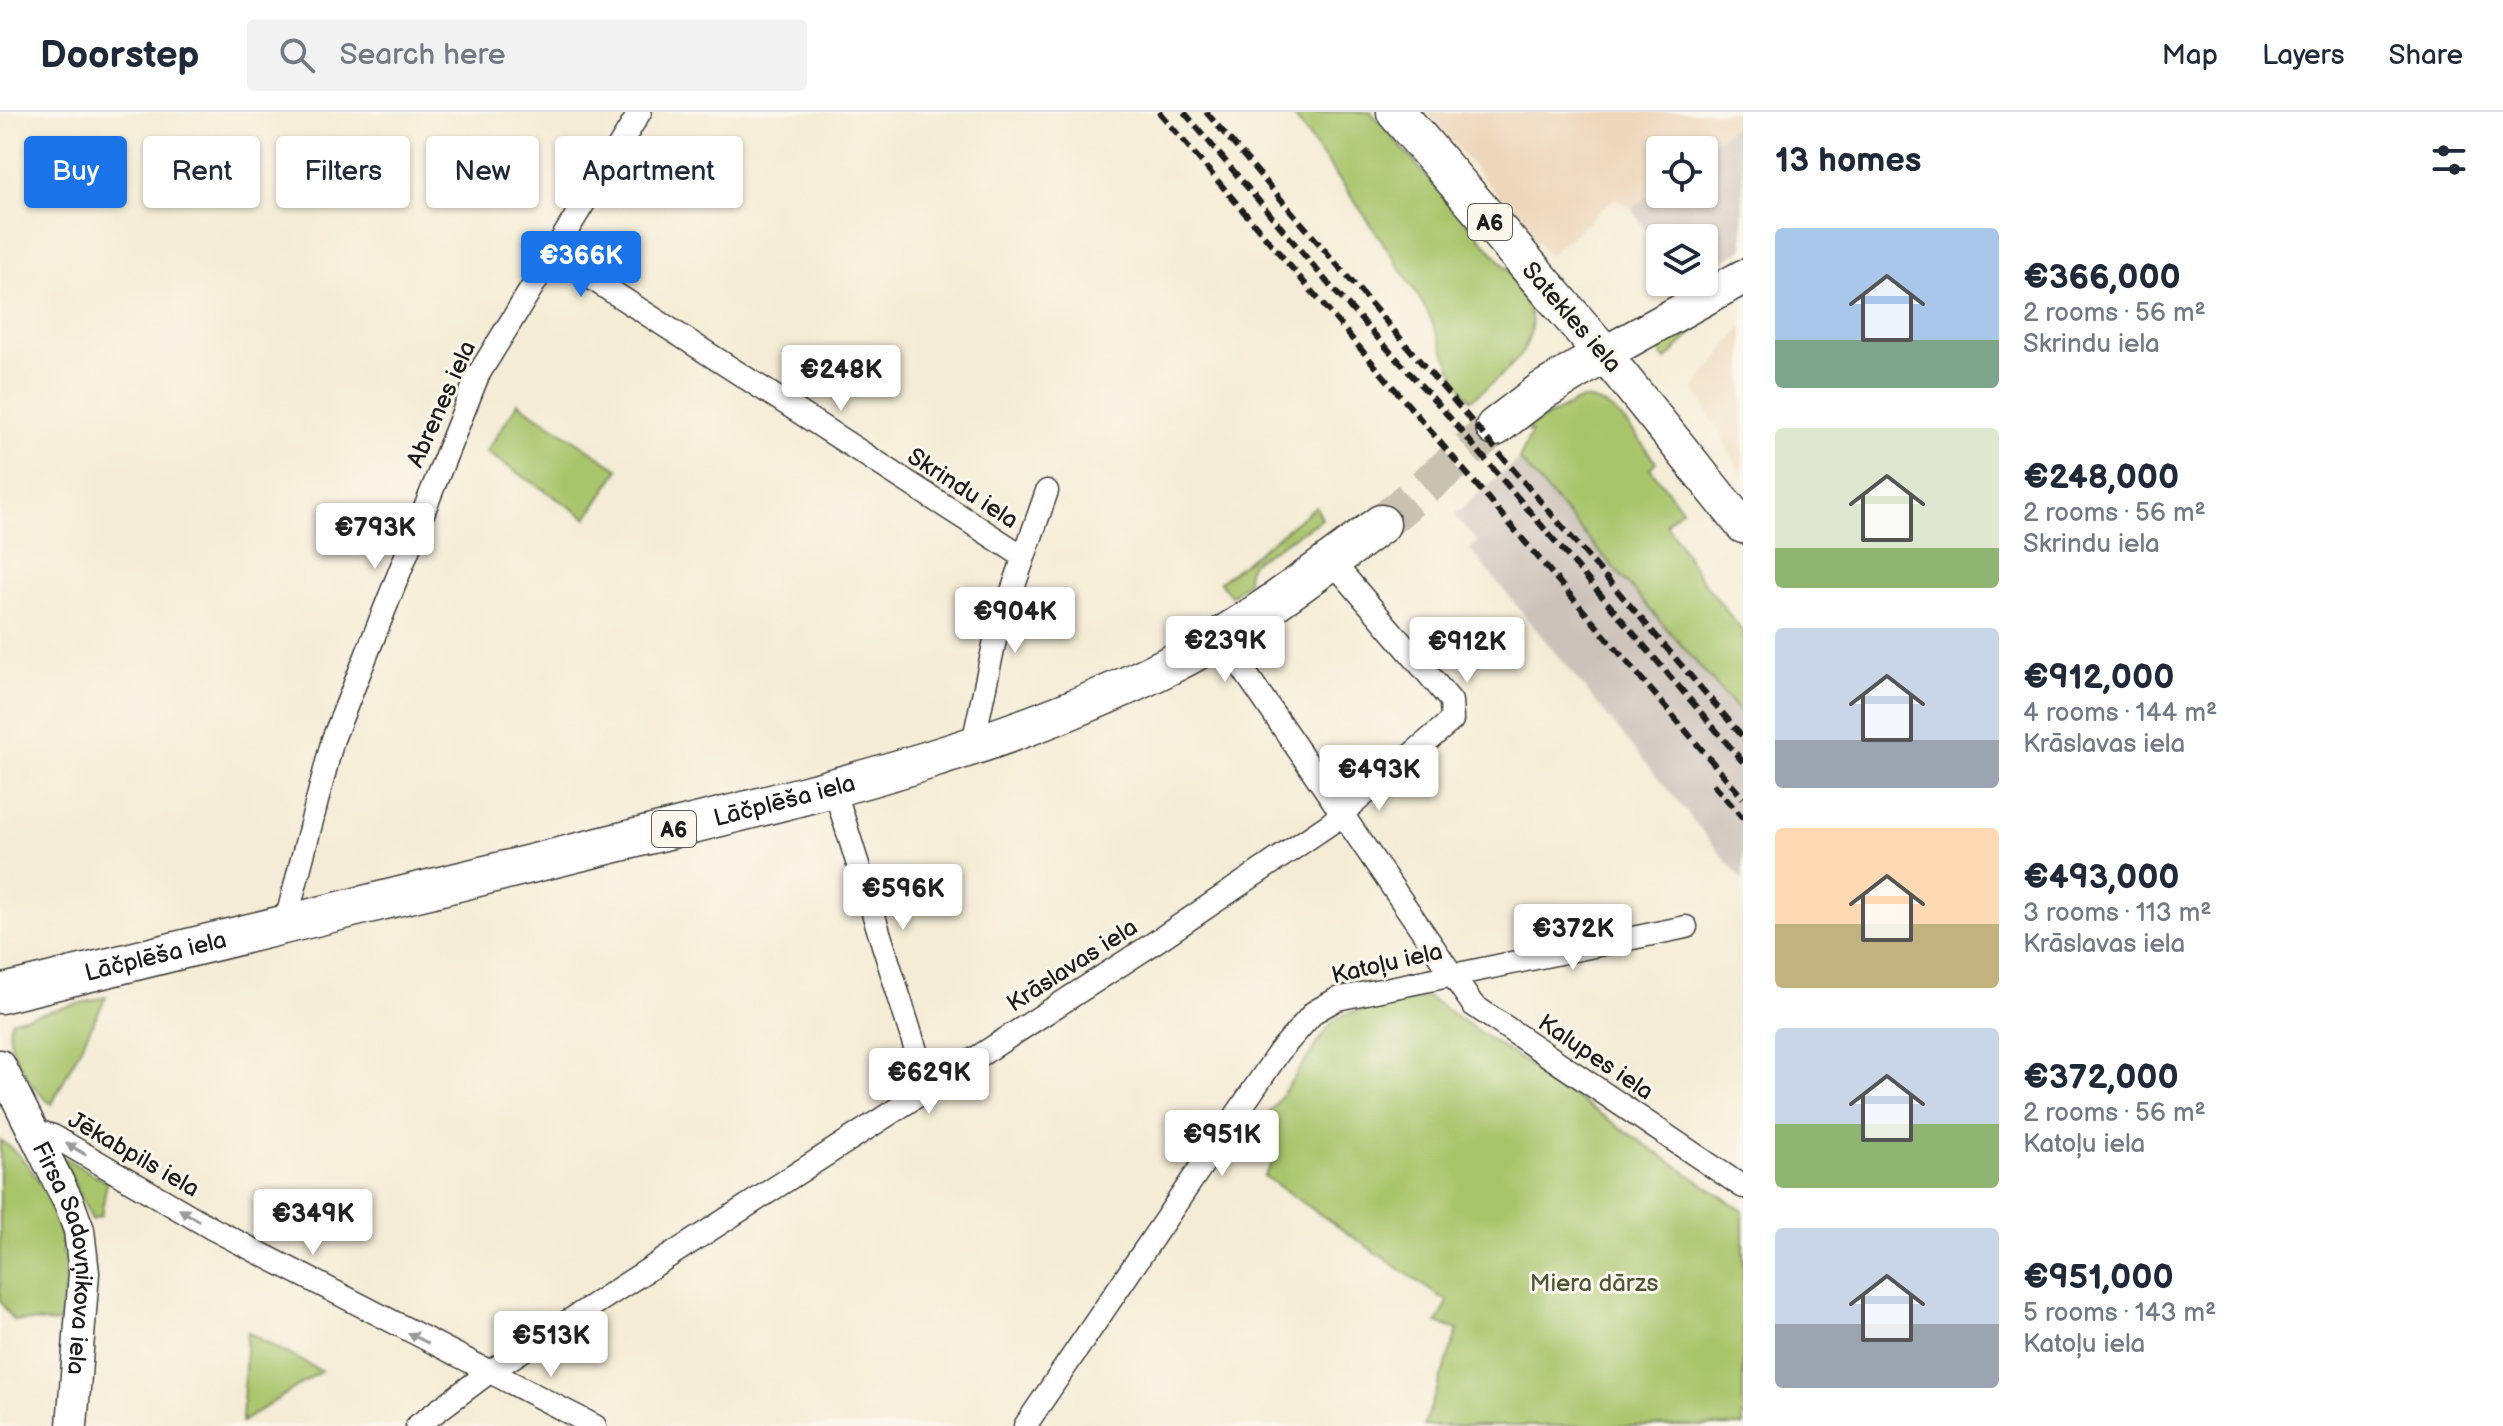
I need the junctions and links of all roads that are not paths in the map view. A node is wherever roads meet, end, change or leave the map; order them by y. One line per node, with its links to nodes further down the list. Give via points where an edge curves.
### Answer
1 (640, 112): 3 (street, Abrenes iela)
2 (1396, 112): 5 (highway, Satekles iela / A6)
3 (552, 253): 10 (street, Skrindu iela); 16 (street, Abrenes iela, via 478,375 450,441 333,739)
4 (1743, 277): 5 (main road)
5 (1604, 354): 6 (highway); 9 (main road, Satekles iela)
6 (1495, 427)
7 (1047, 491): 10 (street)
8 (1381, 524): 11 (highway, Lāčplēša iela / A6)
9 (1743, 526)
10 (1024, 557): 13 (street, via 995,640)
11 (1332, 561): 12 (highway, Lāčplēša iela / A6); 15 (street, Krāslavas iela, via 1451,701 1453,711 1452,720)
12 (1221, 637): 13 (highway, Lāčplēša iela / A6, via 1119,690); 15 (street, Kalupes iela)
13 (973, 743): 14 (highway, Lāčplēša iela / A6)
14 (834, 788): 16 (highway, Lāčplēša iela / A6); 21 (street)
15 (1342, 815): 18 (street, Kalupes iela); 21 (street, Krāslavas iela)
16 (285, 925): 19 (highway, Lāčplēša iela / A6)
17 (1686, 927): 18 (street, Katoļu iela)
18 (1451, 975): 24 (street, Kalupes iela, via 1473,1005); 29 (street, Katoļu iela, via 1337,999 1314,1012 1279,1052)
19 (0, 994)
20 (0, 1065): 23 (street)
21 (928, 1089): 25 (street, Krāslavas iela)
22 (0, 1114): 23 (street, Firsa Sadovņikova iela)
23 (30, 1129): 25 (street, Jēkabpils iela, one-way to 23, via 213,1229 53,1136); 26 (street, Firsa Sadovņikova iela, via 69,1203 81,1241 84,1273)
24 (1743, 1187)
25 (488, 1373): 27 (street, Krāslavas iela); 28 (street, Jēkabpils iela)
26 (72, 1426)
27 (417, 1426)
28 (595, 1426)
29 (1025, 1426)

